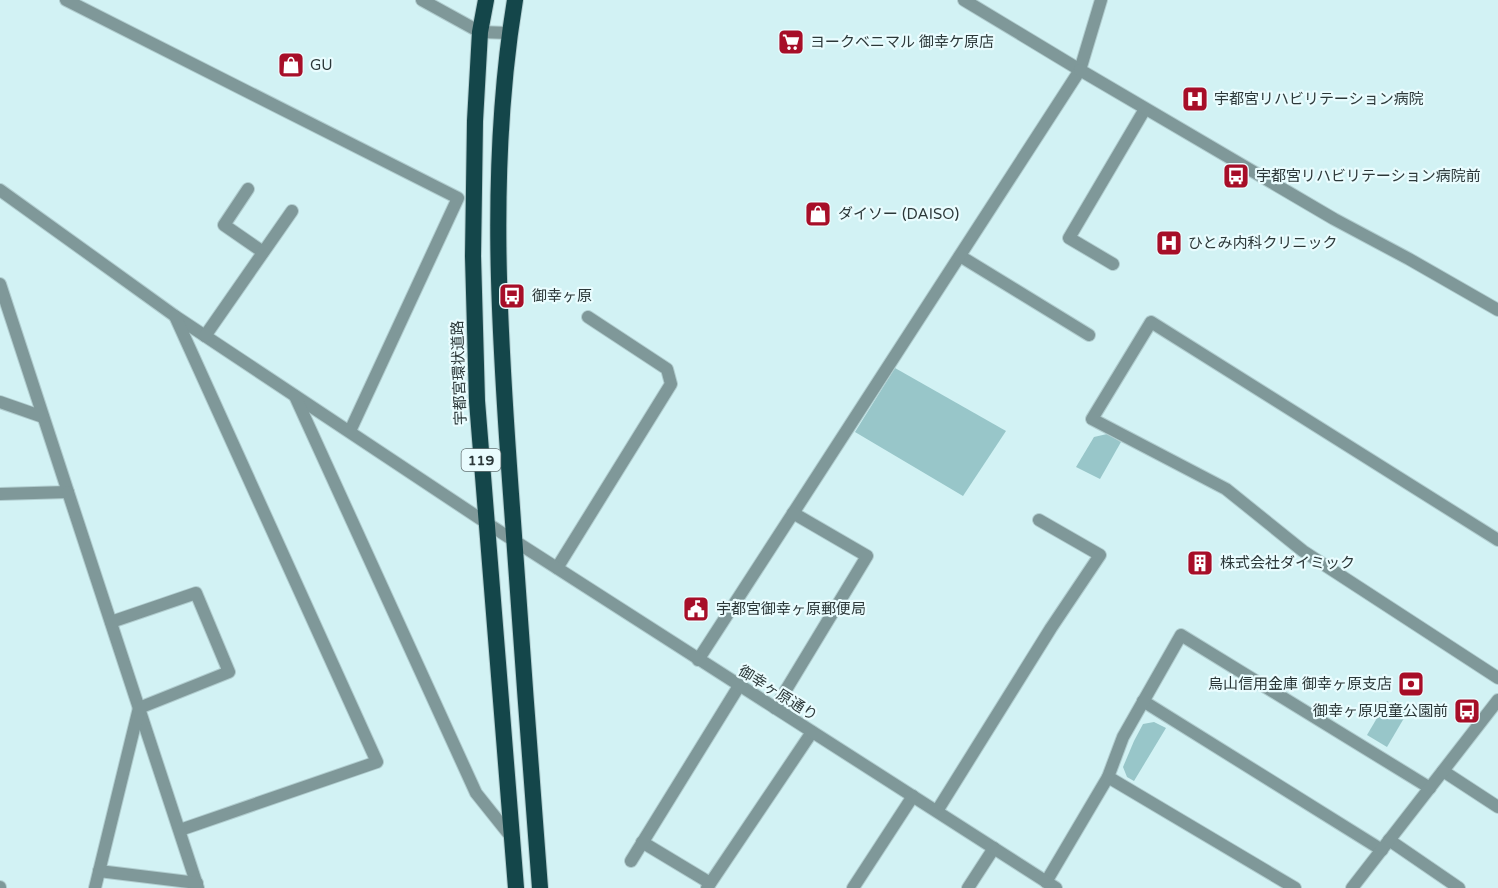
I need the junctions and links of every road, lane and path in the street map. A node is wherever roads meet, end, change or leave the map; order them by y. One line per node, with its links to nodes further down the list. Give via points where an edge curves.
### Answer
1 (66, 0): 13 (street)
2 (422, 0): 7 (street)
3 (486, 0): 7 (highway, 宇都宮環状道路 / 119)
4 (515, 0): 8 (highway, 119)
5 (964, 0): 9 (street)
6 (1101, 0): 9 (street)
7 (480, 32): 8 (street); 13 (highway, 宇都宮環状道路 / 119)
8 (509, 33): 33 (highway, 119, via 499,260)
9 (1080, 70): 10 (street); 16 (street)
10 (1145, 109): 17 (street, via 1069,238); 19 (street)
11 (248, 189): 15 (street, via 224,225)
12 (0, 190): 20 (street, 御幸ヶ原通り)
13 (466, 197): 27 (street); 32 (highway, 宇都宮環状道路 / 119)
14 (292, 211): 15 (street)
15 (263, 252): 23 (street)
16 (960, 256): 22 (street); 30 (street)
17 (1113, 264)
18 (0, 287): 26 (street)
19 (1498, 310)
20 (175, 316): 23 (street, 御幸ヶ原通り); 51 (street, via 377,762)
21 (588, 317): 35 (street, via 667,369 671,384)
22 (1089, 335)
23 (205, 336): 24 (street, 御幸ヶ原通り)
24 (295, 394): 27 (street, 御幸ヶ原通り); 52 (street, via 476,793)
25 (0, 402): 26 (street)
26 (43, 417): 28 (street)
27 (350, 430): 32 (street, 御幸ヶ原通り)
28 (68, 492): 29 (street); 36 (street)
29 (0, 494)
30 (794, 513): 37 (street); 43 (street, via 867,556)
31 (1039, 520): 50 (street, via 1100,555)
32 (486, 522): 33 (street, 御幸ヶ原通り); 52 (highway, 宇都宮環状道路 / 119)
33 (514, 540): 35 (street, 御幸ヶ原通り); 63 (highway, 119)
34 (1498, 540): 38 (street, via 1151,322 1092,419 1226,489 1303,551)
35 (557, 568): 37 (street, 御幸ヶ原通り)
36 (111, 622): 42 (street); 42 (street, via 196,593 229,672)
37 (698, 660): 39 (street, 御幸ヶ原通り)
38 (1498, 678)
39 (739, 686): 43 (street, 御幸ヶ原通り); 53 (street)
40 (1498, 700): 45 (street)
41 (1143, 701): 46 (street, via 1123,737); 47 (street, via 1181,635); 54 (street)
42 (139, 708): 51 (street); 57 (street)
43 (775, 708): 44 (street, 御幸ヶ原通り)
44 (812, 732): 48 (street, 御幸ヶ原通り); 60 (street)
45 (1443, 771): 47 (street); 49 (street)
46 (1108, 777): 58 (street); 66 (street)
47 (1430, 788): 54 (street)
48 (913, 796): 50 (street, 御幸ヶ原通り); 64 (street)
49 (1498, 807)
50 (937, 811): 55 (street, 御幸ヶ原通り)
51 (180, 830): 59 (street)
52 (512, 838): 62 (highway, 宇都宮環状道路 / 119)
53 (642, 842): 56 (street); 60 (street)
54 (1385, 845): 67 (street); 68 (street)
55 (994, 848): 58 (street, 御幸ヶ原通り); 65 (street)
56 (631, 861)
57 (99, 871): 59 (street); 61 (street)
58 (1051, 885)
59 (198, 886)
60 (708, 886)
61 (95, 888)
62 (516, 888)
63 (540, 888)
64 (853, 888)
65 (968, 888)
66 (1296, 888)
67 (1352, 888)
68 (1459, 888)

